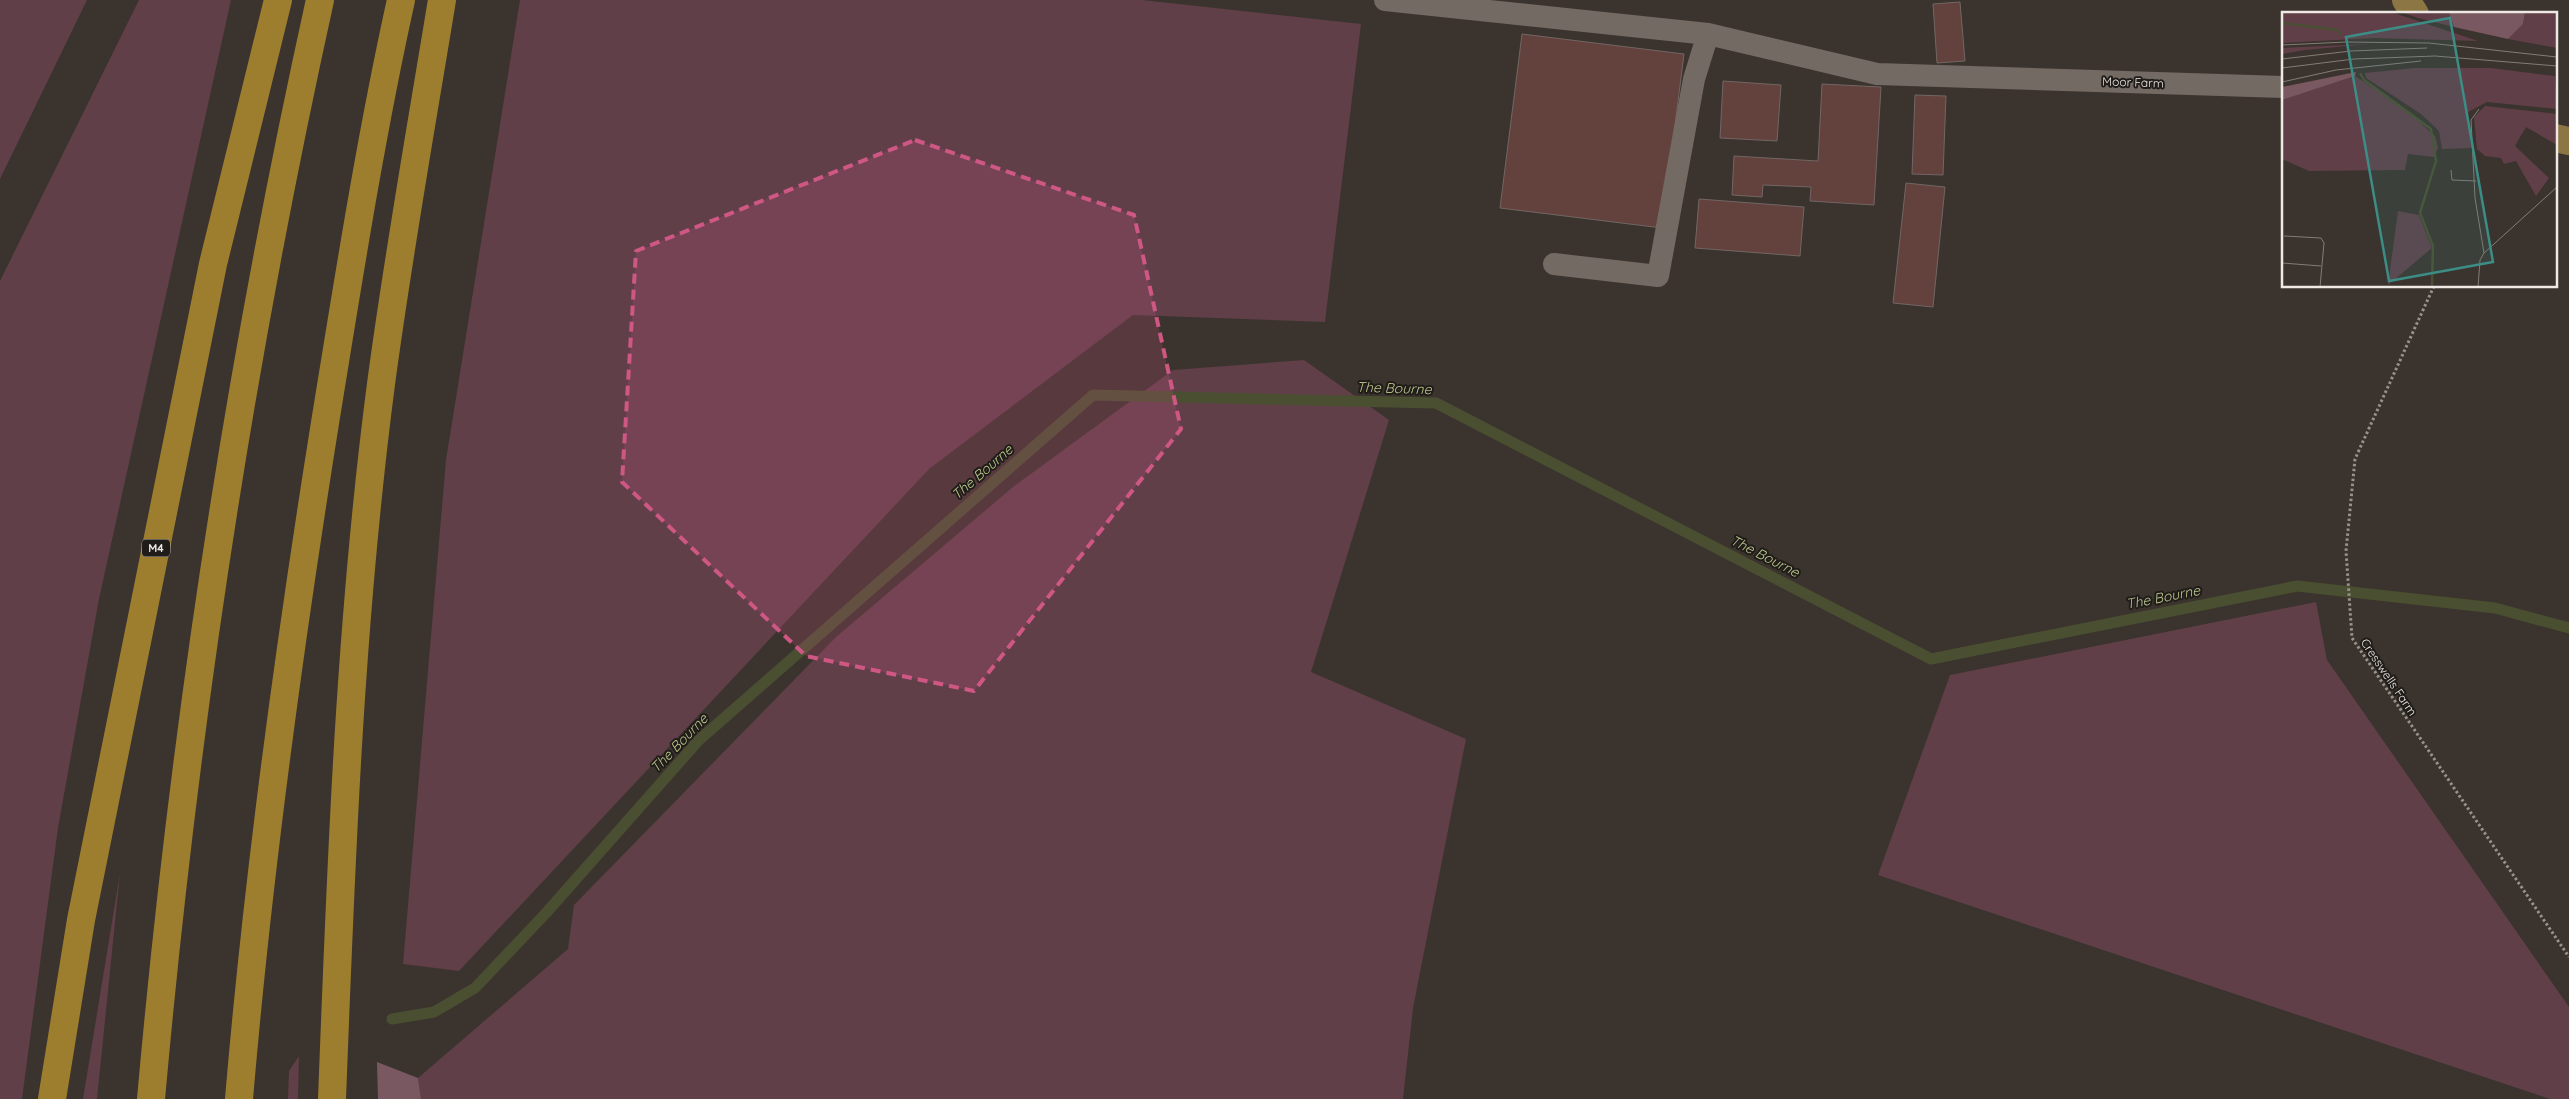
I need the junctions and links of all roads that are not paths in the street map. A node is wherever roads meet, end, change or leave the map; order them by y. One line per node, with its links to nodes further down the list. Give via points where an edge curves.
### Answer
1 (278, 0): 13 (highway, M4, via 211,273 81,920)
2 (320, 0): 14 (highway, via 268,247 213,577 173,889)
3 (401, 0): 15 (highway, via 358,224 303,556 259,889)
4 (442, 0): 16 (highway, via 381,385 366,526 342,840)
5 (1385, 0): 8 (lane, Moor Farm)
6 (2406, 0): 7 (main road)
7 (2414, 12)
8 (1708, 34): 9 (lane, Moor Farm, via 1876,74); 12 (lane, via 1694,78 1658,276)
9 (2282, 87)
10 (2556, 138): 11 (main road)
11 (2569, 141)
12 (1554, 264)
13 (52, 1099)
14 (151, 1099)
15 (239, 1099)
16 (332, 1099)

